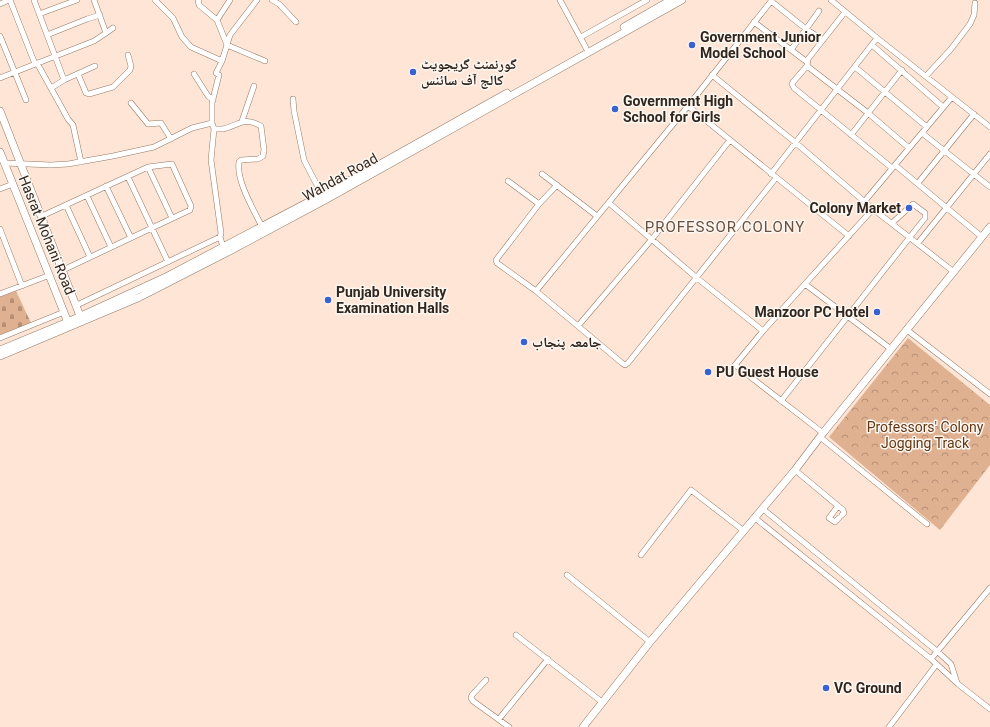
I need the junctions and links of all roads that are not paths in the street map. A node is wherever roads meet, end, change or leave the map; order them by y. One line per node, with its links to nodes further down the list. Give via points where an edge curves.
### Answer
1 (9, 0): 17 (street); 42 (street)
2 (34, 0): 20 (street)
3 (77, 0): 20 (street)
4 (94, 0): 21 (street)
5 (155, 0): 40 (street, via 173,18 182,37 191,47)
6 (199, 0): 23 (street, via 200,5)
7 (230, 0): 23 (street)
8 (257, 0): 34 (street, via 230,35)
9 (272, 0): 24 (street)
10 (560, 0): 31 (street)
11 (647, 0): 31 (street)
12 (671, 0): 22 (main road, Wahdat Road)
13 (682, 0): 22 (main road, Wahdat Road)
14 (772, 0): 25 (street); 27 (street)
15 (831, 0): 19 (street)
16 (975, 3): 51 (street, via 970,24)
17 (0, 4)
18 (819, 11): 27 (street)
19 (845, 12): 32 (street); 33 (street)
20 (39, 14): 29 (street)
21 (100, 15): 28 (street); 29 (street)
22 (649, 15): 36 (main road, Wahdat Road); 126 (main road, Wahdat Road, via 334,196)
23 (217, 20): 34 (street)
24 (296, 22)
25 (754, 22): 37 (street); 50 (street)
26 (114, 28): 28 (street)
27 (806, 29): 33 (street); 37 (street)
28 (106, 33): 39 (street, via 94,41)
29 (47, 35): 39 (street)
30 (0, 36): 47 (street)
31 (581, 37): 36 (street)
32 (877, 38): 35 (street); 51 (street)
33 (823, 40): 43 (street)
34 (227, 45): 40 (street); 41 (street)
35 (872, 45): 45 (street); 46 (street)
36 (586, 48): 101 (main road, Wahdat Road)
37 (791, 50): 43 (street)
38 (128, 55): 48 (street, via 130,70 113,87 86,93)
39 (55, 56): 42 (street); 53 (street)
40 (222, 61): 61 (street, via 216,73 219,75)
41 (265, 61)
42 (36, 64): 47 (street); 55 (street)
43 (807, 64): 56 (street); 66 (street, via 793,82 793,86)
44 (95, 66): 48 (street)
45 (855, 67): 56 (street); 57 (street)
46 (902, 70): 57 (street); 64 (street)
47 (14, 72): 52 (street); 60 (street)
48 (78, 74): 53 (street)
49 (194, 74): 61 (street)
50 (712, 75): 63 (street); 78 (street)
51 (926, 76): 58 (street)
52 (0, 78)
53 (64, 80): 55 (street)
54 (254, 86): 69 (street)
55 (50, 88): 83 (street, via 73,125)
56 (838, 89): 66 (street); 67 (street)
57 (884, 92): 67 (street); 72 (street)
58 (952, 97): 64 (street); 68 (street)
59 (293, 99): 101 (street, via 304,160)
60 (26, 100)
61 (213, 100): 70 (street)
62 (131, 103): 76 (street, via 148,124 161,123)
63 (688, 106): 77 (street); 104 (street)
64 (943, 107): 72 (street)
65 (0, 110): 85 (main road)
66 (821, 111): 75 (street); 78 (street)
67 (868, 113): 75 (street); 79 (street)
68 (974, 114): 71 (street); 80 (street)
69 (242, 121): 73 (street, via 223,129); 114 (street, via 261,126 263,156 258,159 241,160 238,170)
70 (212, 123): 73 (street); 76 (street, via 192,128)
71 (990, 126)
72 (927, 127): 74 (street)
73 (214, 129): 119 (street, via 211,160)
74 (922, 133): 79 (street); 80 (street)
75 (851, 135): 86 (street)
76 (171, 139): 83 (street, via 154,147)
77 (730, 140): 89 (street); 123 (street)
78 (796, 142): 89 (street); 103 (street)
79 (909, 148): 86 (street)
80 (944, 150): 90 (street); 94 (street)
81 (0, 152): 84 (main road, Hasrat Mohani Road)
82 (990, 154): 90 (street)
83 (81, 162): 85 (street)
84 (5, 164): 85 (street); 95 (main road, Hasrat Mohani Road)
85 (21, 164): 102 (main road)
86 (894, 166): 94 (street); 103 (street)
87 (148, 167): 91 (street); 112 (street); 112 (street, via 172,164 191,206 190,210)
88 (542, 174): 96 (street)
89 (771, 174): 92 (street)
90 (973, 174): 98 (street); 108 (street)
91 (128, 177): 97 (street); 116 (street)
92 (776, 178): 118 (street); 132 (street)
93 (508, 181): 105 (street)
94 (918, 183): 108 (street)
95 (13, 184): 99 (street); 106 (main road, Hasrat Mohani Road)
96 (557, 185): 105 (street); 111 (street)
97 (106, 186): 100 (street); 122 (street)
98 (990, 187)
99 (0, 189)
100 (87, 196): 107 (street); 125 (street)
101 (322, 196): 114 (main road, Wahdat Road)
102 (35, 200): 106 (main road); 110 (main road)
103 (864, 202): 109 (street)
104 (609, 203): 111 (street); 123 (street)
105 (539, 204): 135 (street, via 496,260)
106 (22, 205): 131 (main road, Hasrat Mohani Road)
107 (66, 205): 110 (street); 127 (street)
108 (946, 207): 121 (street); 124 (street)
109 (873, 209): 113 (street); 118 (street)
110 (42, 216): 129 (main road)
111 (597, 216): 135 (street)
112 (172, 218): 116 (street)
113 (892, 224): 120 (street); 120 (street, via 910,205 916,205 926,215)
114 (262, 227): 126 (main road, Wahdat Road)
115 (990, 227): 121 (main road)
116 (152, 228): 122 (street); 128 (street)
117 (0, 229): 134 (street)
118 (849, 236): 133 (street)
119 (220, 237): 126 (street); 128 (street)
120 (910, 237): 124 (street); 139 (street)
121 (982, 237): 130 (main road)
122 (131, 238): 125 (street)
123 (652, 239): 132 (street); 142 (street)
124 (918, 243): 130 (street)
125 (111, 247): 127 (street)
126 (224, 250): 140 (main road, Wahdat Road, via 140,297)
127 (90, 257): 129 (street)
128 (168, 262): 137 (street)
129 (63, 270): 137 (main road)
130 (954, 272): 143 (main road)
131 (50, 275): 134 (street); 138 (main road, Hasrat Mohani Road)
132 (697, 278): 142 (street, via 625,365); 144 (street)
133 (805, 284): 139 (street); 144 (street)
134 (22, 286): 136 (street)
135 (536, 291): 142 (street)
136 (0, 294)
137 (76, 305): 140 (main road)
138 (64, 312): 141 (main road, Hasrat Mohani Road); 145 (street)
139 (848, 316): 146 (street); 150 (street)
140 (82, 319): 141 (main road, Wahdat Road)
141 (69, 325): 147 (main road, Wahdat Road); 148 (main road, Wahdat Road)
142 (578, 326)
143 (907, 330): 146 (main road); 149 (street)
144 (763, 331): 150 (street, via 735,365)
145 (0, 338)
146 (891, 349): 151 (main road)
147 (0, 350)
148 (0, 356)
149 (990, 394)
150 (781, 401): 151 (street)
151 (822, 435): 152 (main road); 156 (street)
152 (795, 470): 153 (street); 154 (main road)
153 (838, 506): 153 (street, via 829,518 835,522 843,511)
154 (763, 509): 155 (main road); 163 (street)
155 (755, 518): 157 (main road); 165 (street)
156 (927, 524)
157 (744, 531): 158 (street, via 690,490); 162 (main road)
158 (641, 555)
159 (567, 575): 162 (street)
160 (990, 588): 163 (street)
161 (516, 635): 164 (street)
162 (650, 642): 169 (main road)
163 (938, 652): 165 (street); 168 (street, via 951,664)
164 (548, 659): 169 (street); 171 (street)
165 (930, 659): 166 (street)
166 (936, 665): 168 (street); 174 (street)
167 (486, 680): 171 (street, via 471,698)
168 (958, 684): 170 (street)
169 (602, 702): 173 (main road)
170 (990, 709)
171 (499, 719): 172 (street)
172 (509, 727)
173 (583, 727)
174 (889, 727)

